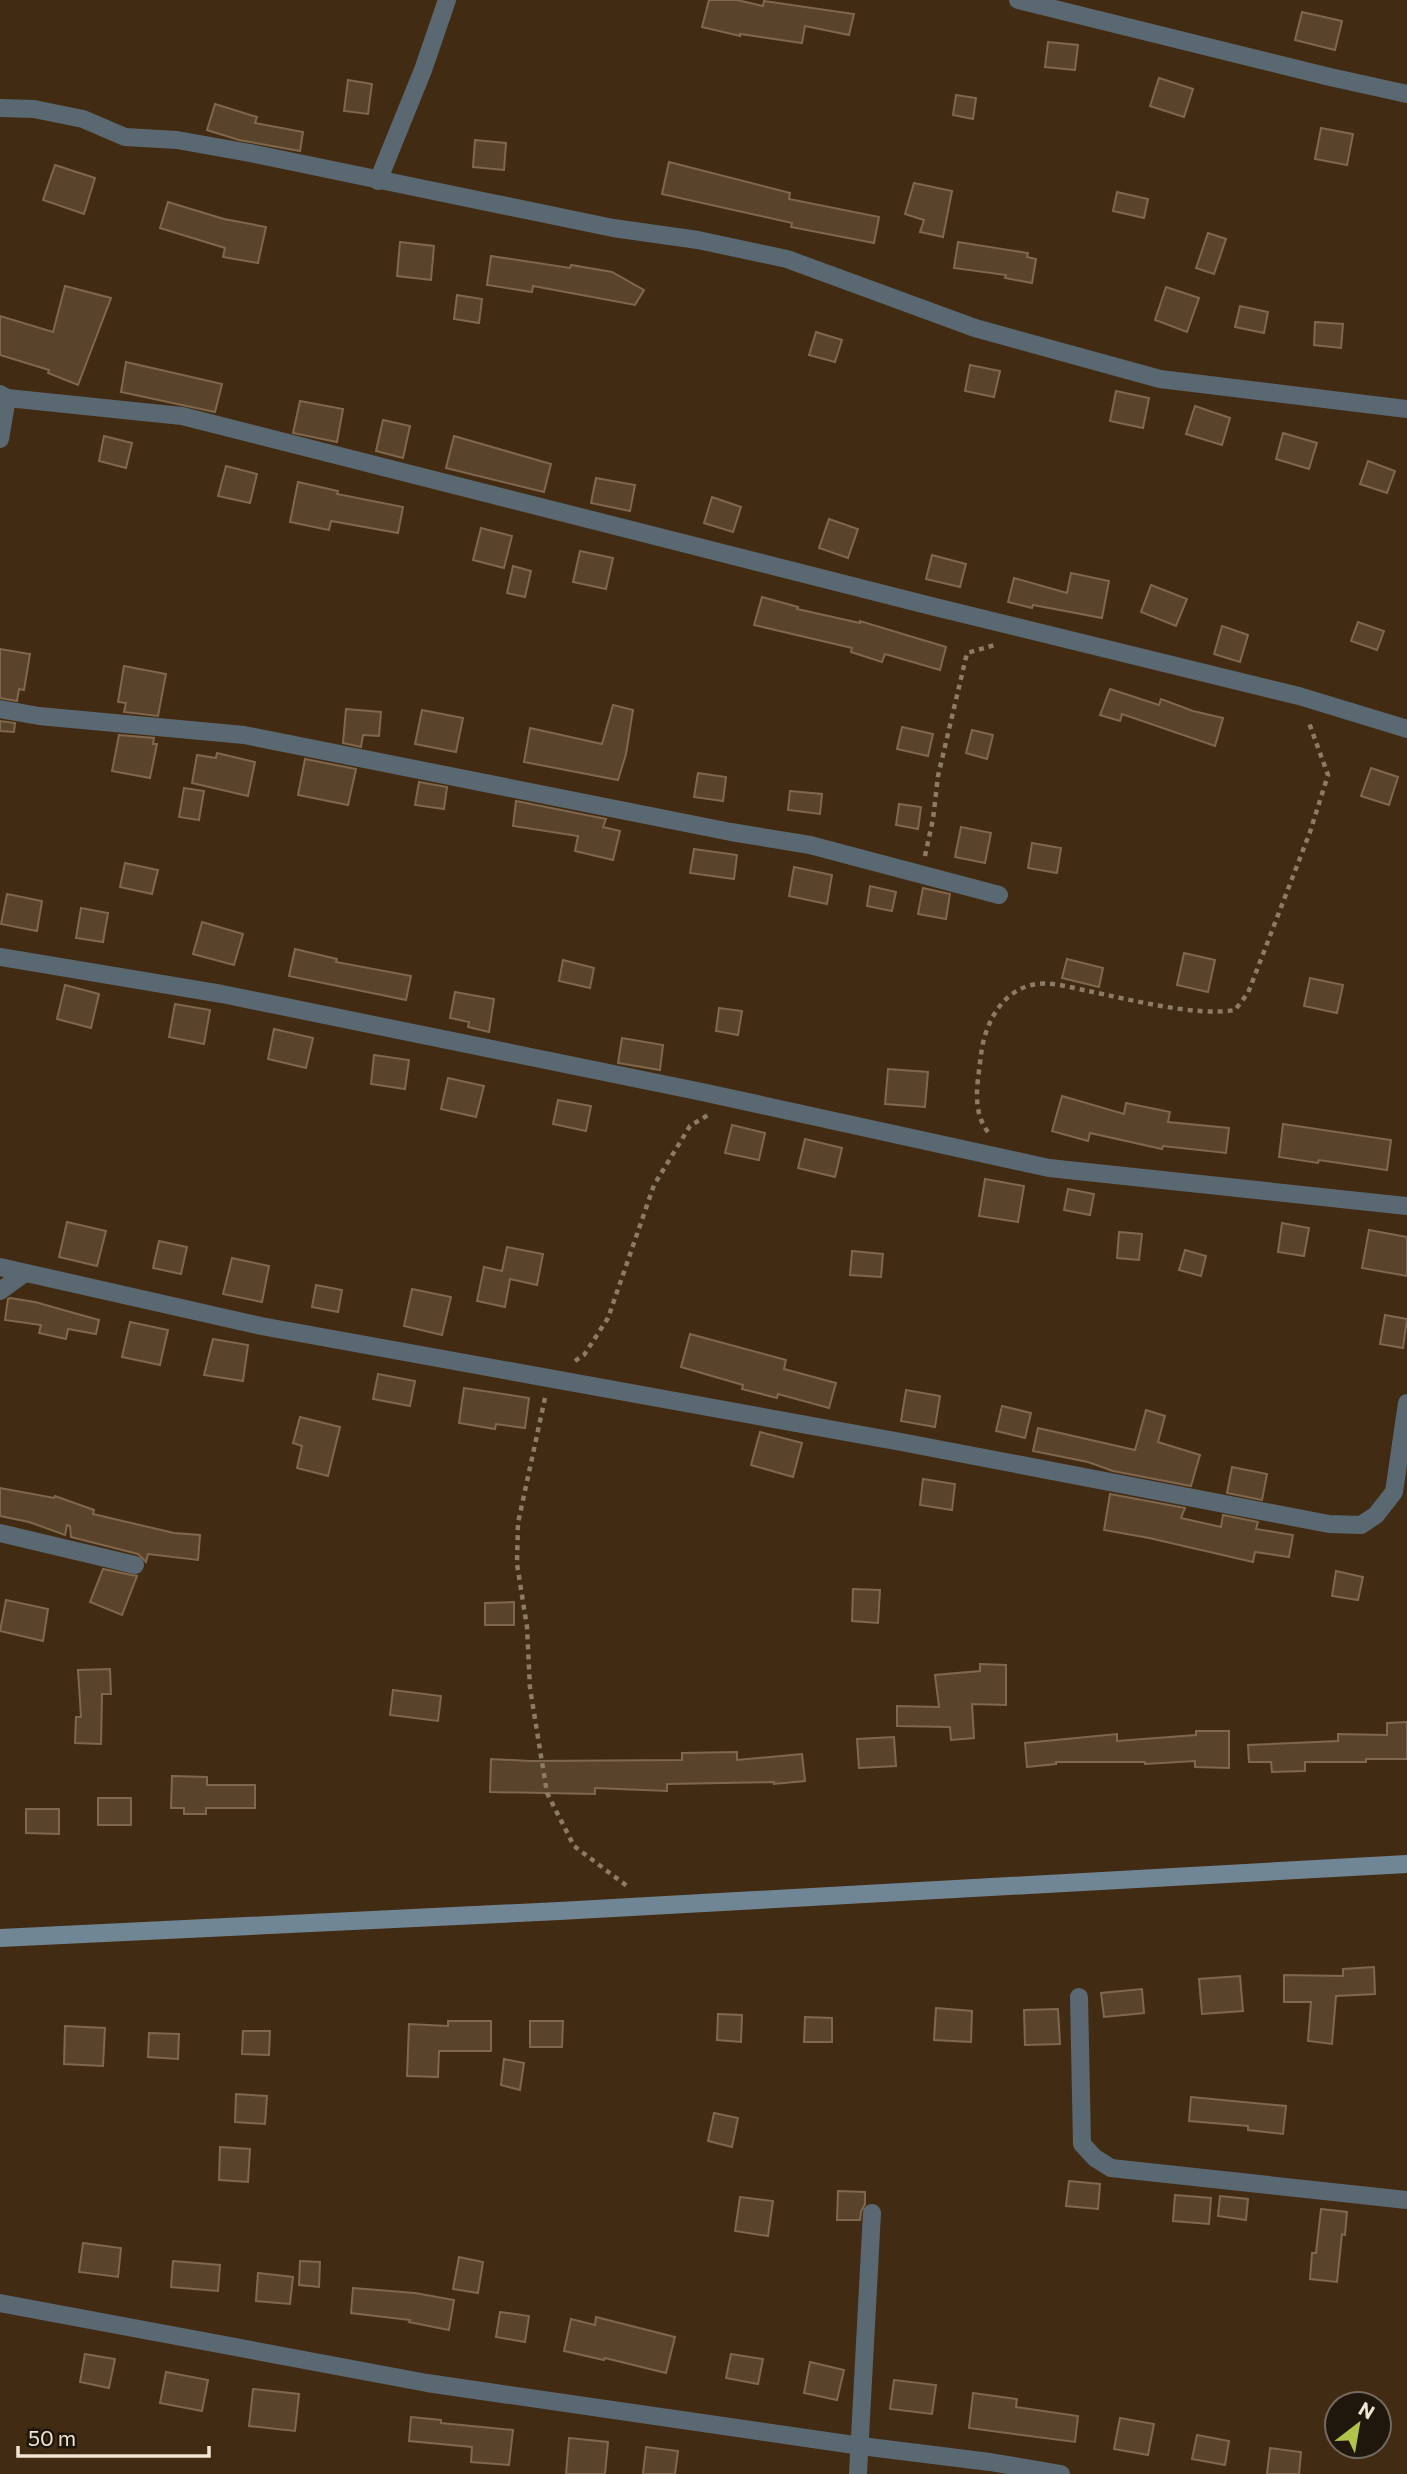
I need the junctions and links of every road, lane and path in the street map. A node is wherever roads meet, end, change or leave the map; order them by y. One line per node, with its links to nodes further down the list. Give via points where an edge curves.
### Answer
1 (447, 0): 5 (street)
2 (1018, 0): 3 (street)
3 (1407, 94)
4 (0, 108): 5 (street, via 34,109 83,119 125,137 177,140)
5 (378, 181): 7 (street, via 787,259 975,328 1160,379)
6 (4, 396): 8 (street); 9 (street, via 182,416)
7 (1407, 409)
8 (0, 439)
9 (1035, 632): 10 (street); 13 (path, via 967,653 938,776 926,854)
10 (1299, 696): 12 (street); 17 (path, via 1328,775 1248,993 1235,1010 1223,1012 1051,984 1027,986 1009,995 994,1014 983,1041 976,1099 984,1127)
11 (0, 709): 13 (street, via 244,735 810,845)
12 (1407, 729)
13 (915, 873): 14 (street)
14 (999, 895)
15 (0, 957): 16 (street, via 222,994)
16 (734, 1100): 17 (street); 22 (path, via 691,1126 654,1185 608,1318 584,1355)
17 (1007, 1158): 18 (street, via 1049,1168)
18 (1407, 1206)
19 (0, 1267): 20 (street)
20 (25, 1273): 21 (street); 22 (street, via 261,1326)
21 (0, 1291)
22 (550, 1378): 23 (street, via 1329,1524 1362,1525 1376,1516 1394,1492); 27 (path, via 518,1523 517,1564 547,1793 574,1846)
23 (1407, 1404)
24 (0, 1533): 25 (street)
25 (135, 1565)
26 (1407, 1864): 27 (main road)
27 (653, 1906): 28 (main road)
28 (0, 1938)
29 (1079, 1997): 30 (street, via 1082,2144 1094,2158 1111,2168)
30 (1407, 2200)
31 (872, 2213): 33 (street)
32 (0, 2303): 33 (street, via 427,2383)
33 (861, 2446): 34 (street); 35 (street)
34 (858, 2474)
35 (1061, 2474)

